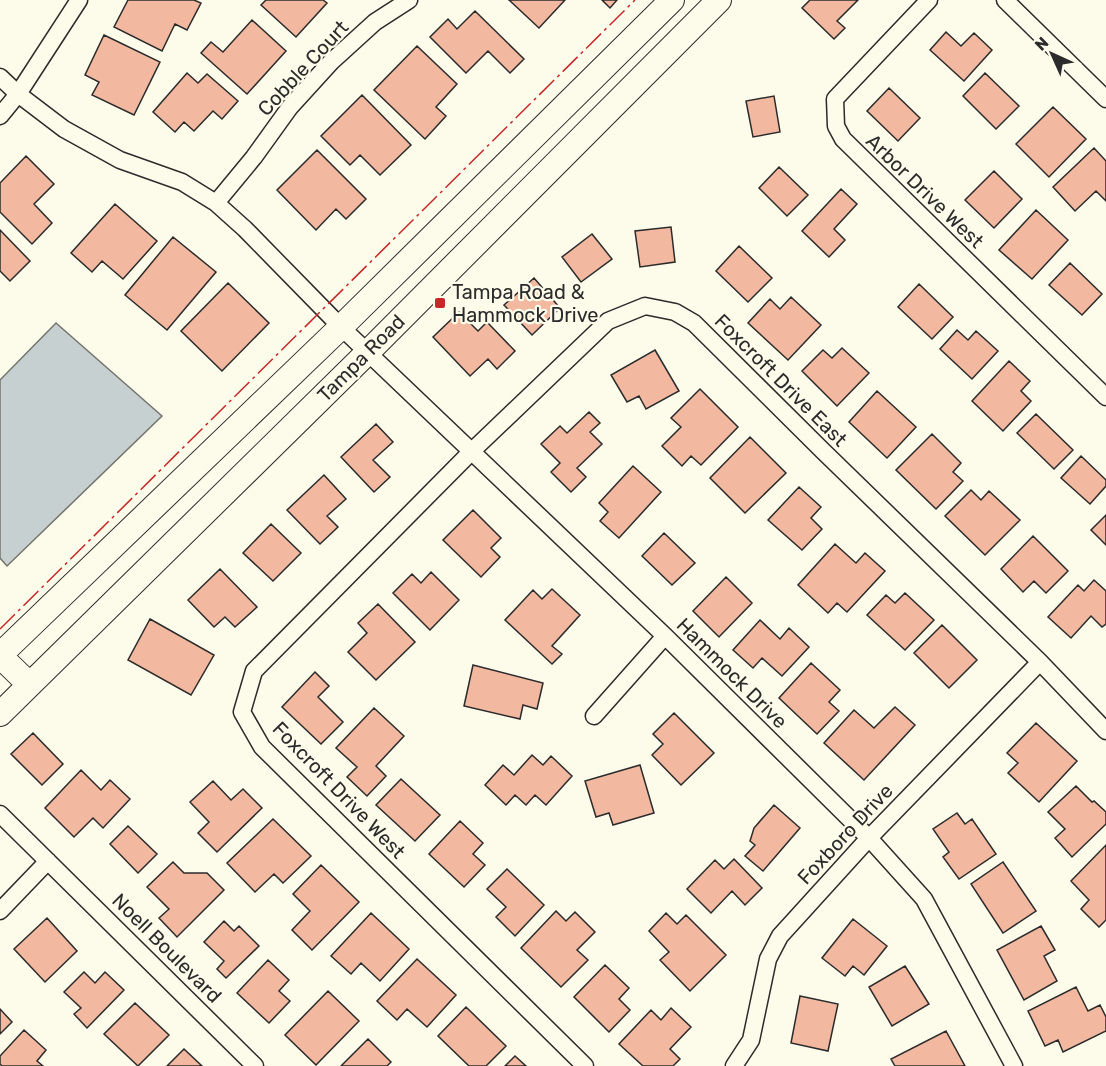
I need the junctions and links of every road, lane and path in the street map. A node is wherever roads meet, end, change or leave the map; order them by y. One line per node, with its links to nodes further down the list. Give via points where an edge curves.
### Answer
1 (79, 0): 8 (street)
2 (409, 0): 11 (street, Cobble Court, via 375,22 331,62 290,107)
3 (672, 0): 12 (main road, Tampa Road)
4 (718, 0): 13 (main road, Tampa Road)
5 (929, 0): 14 (street, Arbor Drive West, via 835,99 836,126 843,139)
6 (1005, 0): 9 (street)
7 (0, 77): 8 (street, Hammock Drive)
8 (18, 94): 10 (street); 11 (street, Hammock Drive, via 64,129 120,160 182,182)
9 (1106, 99)
10 (0, 116)
11 (216, 203): 12 (street, Hammock Drive)
12 (341, 327): 13 (street, Hammock Drive); 17 (main road, Tampa Road)
13 (368, 352): 15 (street, Hammock Drive); 19 (main road, Tampa Road)
14 (1106, 397)
15 (472, 451): 16 (street, Hammock Drive); 18 (street, Foxcroft Drive East, via 608,321 645,306 675,312 694,323); 28 (street, Foxcroft Drive West, via 254,671 242,712 262,747)
16 (665, 636): 21 (street); 24 (street, Hammock Drive)
17 (0, 656): 19 (main road)
18 (1040, 662): 22 (street, Foxcroft Drive East); 24 (street, Foxboro Drive)
19 (29, 684): 20 (main road, Tampa Road)
20 (0, 714)
21 (594, 716)
22 (1106, 731)
23 (0, 814): 25 (street, Noell Boulevard)
24 (869, 838): 29 (street, Foxboro Drive, via 780,936 768,958 751,1040); 30 (street, Hammock Drive, via 924,899)
25 (48, 861): 26 (street); 27 (street, Noell Boulevard)
26 (0, 911)
27 (255, 1066)
28 (585, 1066)
29 (734, 1066)
30 (1014, 1066)

